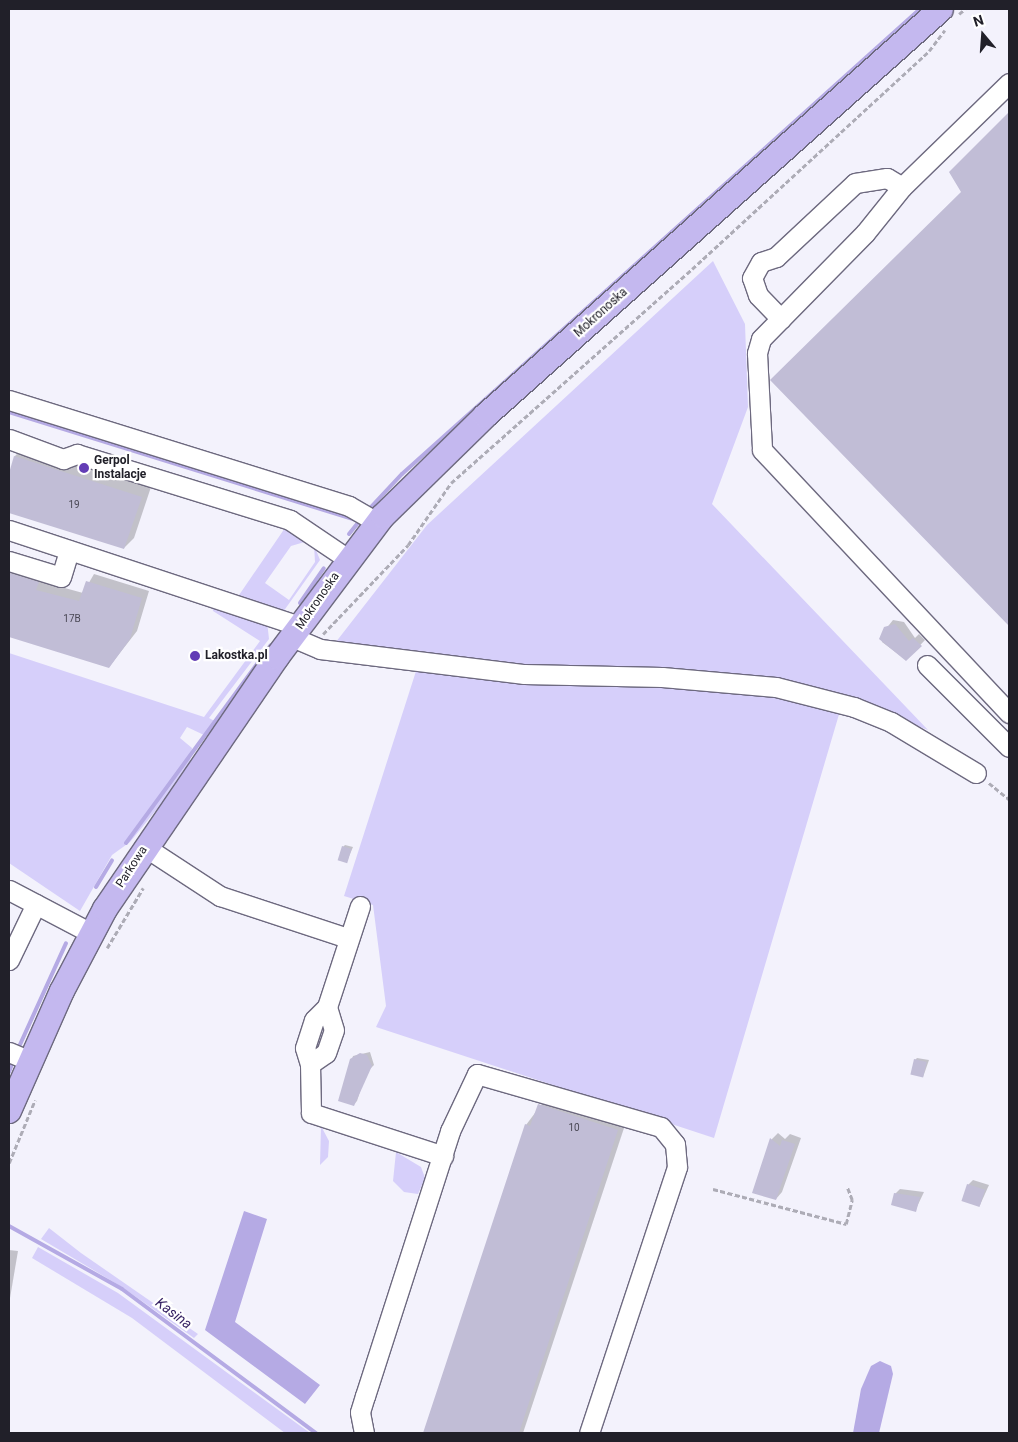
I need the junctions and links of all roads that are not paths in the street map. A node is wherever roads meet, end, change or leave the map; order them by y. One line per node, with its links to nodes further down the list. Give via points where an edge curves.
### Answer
1 (947, 16): 7 (main road, Mokronoska, via 485,416)
2 (1009, 83): 3 (lane)
3 (902, 187): 4 (lane, via 865,233); 4 (lane, via 887,178 855,183 776,257 761,262 752,278 758,295)
4 (781, 319): 14 (lane, via 758,345 762,450)
5 (9, 400): 7 (lane, via 349,506)
6 (9, 439): 10 (lane, via 63,459 76,454 290,520)
7 (377, 522): 10 (main road, Mokronoska)
8 (9, 530): 9 (lane)
9 (70, 550): 11 (lane, via 61,577); 12 (lane)
10 (348, 558): 12 (main road, Mokronoska)
11 (9, 561)
12 (297, 638): 16 (lane, via 524,674 671,678 776,687 854,707 891,722); 17 (main road, Parkowa)
13 (927, 665): 15 (lane)
14 (1009, 713)
15 (1009, 747)
16 (976, 772)
17 (145, 847): 21 (main road, Parkowa); 22 (lane, via 220,896)
18 (9, 890): 19 (lane)
19 (36, 904): 21 (lane); 23 (lane)
20 (360, 906): 22 (lane)
21 (91, 933): 25 (main road, Parkowa)
22 (348, 938): 27 (lane, via 327,1007 334,1030 326,1053 310,1064 311,1114)
23 (9, 960)
24 (9, 1052): 25 (lane)
25 (30, 1061): 26 (main road, Parkowa)
26 (9, 1111)
27 (443, 1156): 28 (lane, via 360,1412); 29 (lane, via 477,1074 661,1127 670,1134 677,1167)
28 (364, 1433)
29 (589, 1433)

